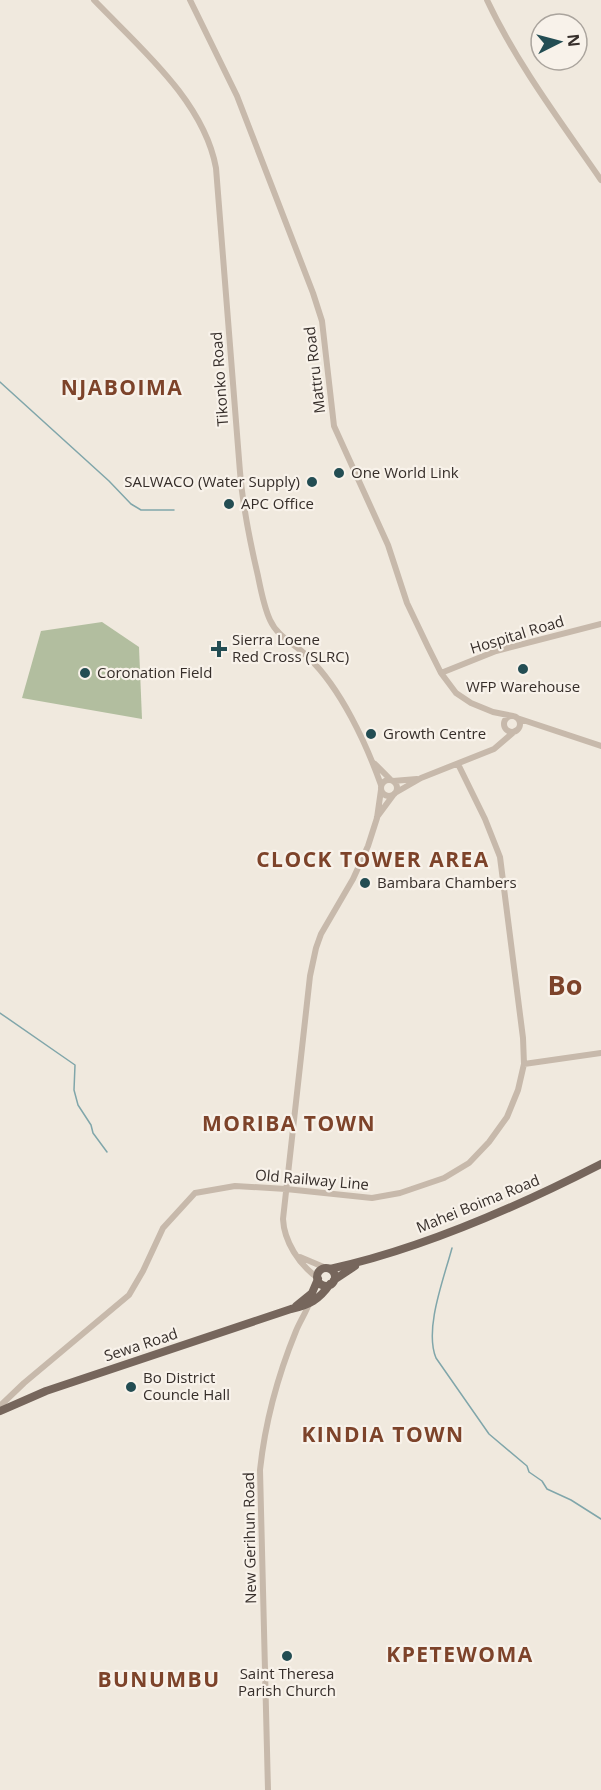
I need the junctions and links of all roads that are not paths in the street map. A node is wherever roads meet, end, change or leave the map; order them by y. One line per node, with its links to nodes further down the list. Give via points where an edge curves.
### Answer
1 (93, 0): 14 (street, Tikonko Road, via 165,75 206,132 216,168 242,492 264,603 280,635 310,658 328,680)
2 (190, 0): 6 (street, Mattru Road, via 237,96 318,308 334,426)
3 (487, 0): 4 (street, via 542,94)
4 (601, 180)
5 (601, 624): 6 (street, Hospital Road, via 496,651)
6 (441, 673): 7 (street, Mattru Road, via 456,693)
7 (493, 712): 8 (street, Mattru Road); 10 (street, Mattru Road)
8 (515, 717): 9 (street, Mattru Road); 10 (street, via 505,718); 11 (street, via 520,722)
9 (534, 725): 11 (street); 13 (street, Mattru Road)
10 (505, 727): 11 (street, via 510,732); 12 (street)
11 (517, 729): 12 (street)
12 (498, 746): 15 (street)
13 (601, 746)
14 (373, 761): 17 (street); 18 (street)
15 (458, 764): 16 (street); 22 (street, Old Railway Line, via 500,857)
16 (421, 778): 17 (street); 19 (street)
17 (392, 780): 18 (street, via 383,781); 19 (street, via 397,787)
18 (381, 788): 19 (street, via 385,795); 20 (street)
19 (394, 794): 20 (street)
20 (377, 818): 24 (street, via 353,879 316,948)
21 (601, 1053): 22 (street)
22 (524, 1064): 24 (street, Old Railway Line, via 507,1117 469,1163 444,1178 372,1198)
23 (601, 1164): 26 (main road, Mahei Boima Road, via 478,1221)
24 (286, 1189): 25 (street, via 283,1226); 33 (street, Old Railway Line, via 235,1186 195,1192 163,1228 129,1295)
25 (297, 1256): 27 (street); 28 (street)
26 (362, 1262): 27 (main road); 29 (main road)
27 (328, 1268): 28 (main road, via 319,1272); 29 (main road, via 335,1275)
28 (318, 1278): 29 (main road, via 323,1284); 30 (main road)
29 (332, 1282): 31 (main road)
30 (312, 1293): 31 (street, New Gerihun Road); 32 (main road)
31 (310, 1304): 32 (main road); 35 (street, New Gerihun Road, via 279,1380 260,1470)
32 (293, 1308): 34 (main road, Sewa Road, via 46,1391)
33 (0, 1406)
34 (0, 1412)
35 (268, 1790)

